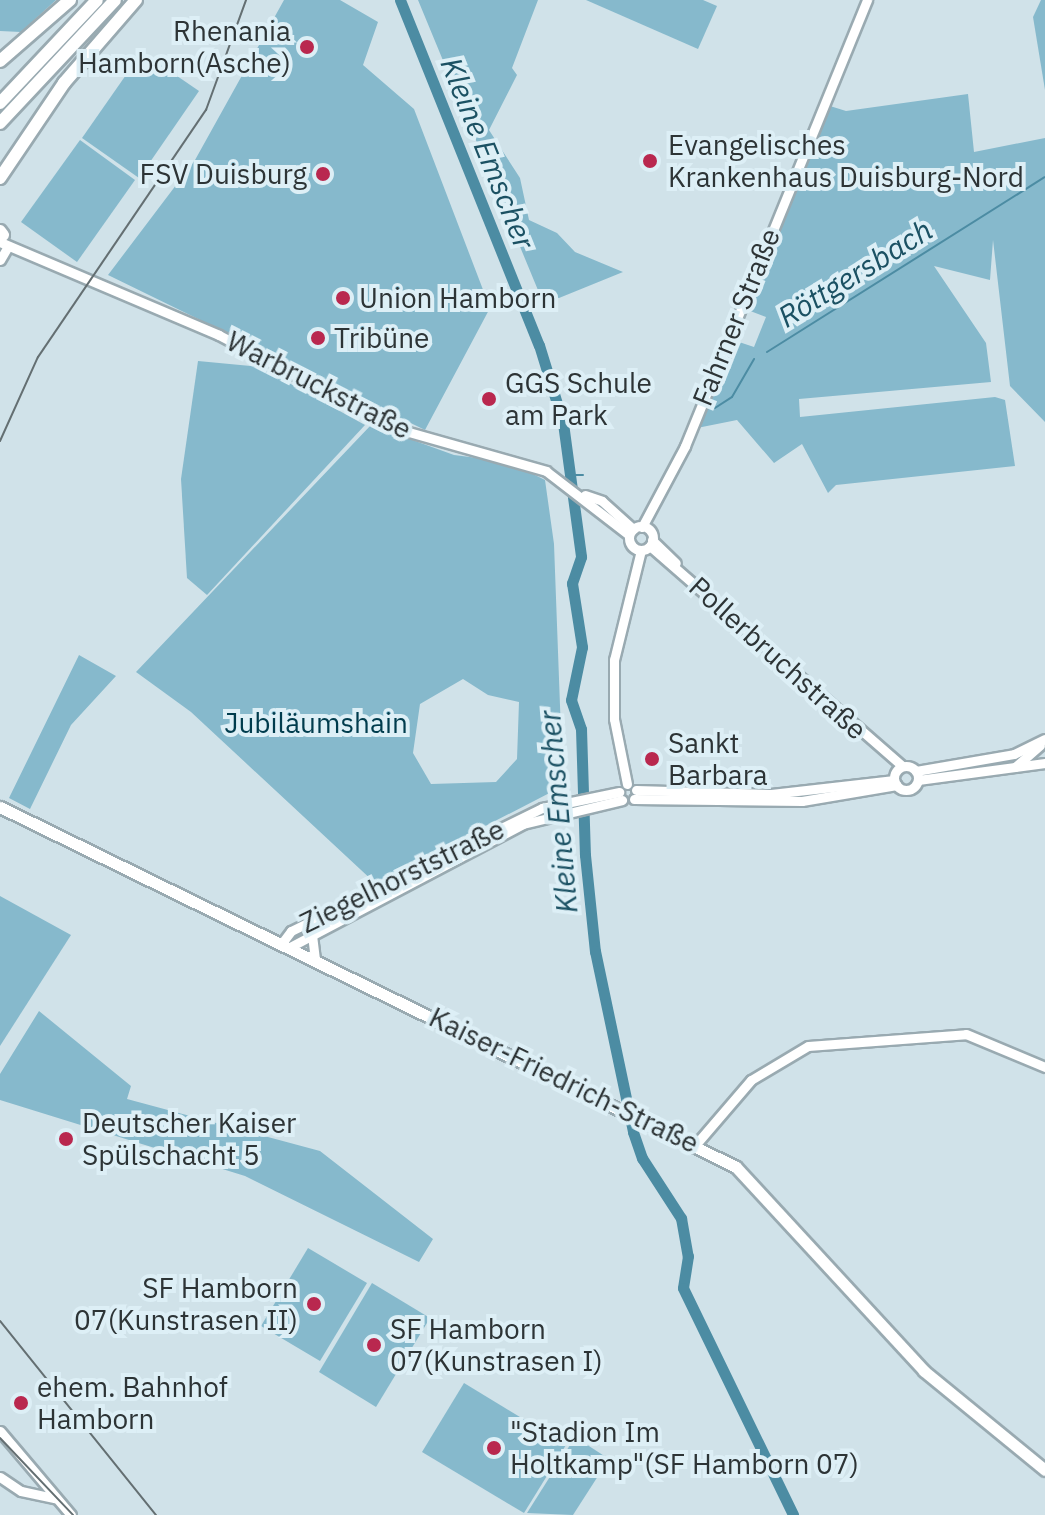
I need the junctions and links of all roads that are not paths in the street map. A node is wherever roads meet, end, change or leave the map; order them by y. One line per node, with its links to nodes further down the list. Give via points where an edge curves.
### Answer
1 (70, 0): 6 (highway)
2 (115, 0): 5 (highway)
3 (867, 0): 12 (street, Fahrner Straße, via 659,500)
4 (132, 4): 9 (highway, via 103,34)
5 (98, 7): 7 (highway, via 77,17); 8 (highway)
6 (0, 61)
7 (0, 103)
8 (0, 123)
9 (1, 176)
10 (2, 237): 11 (street); 12 (street, Warbruckstraße, via 57,268 219,335 398,429 527,463)
11 (0, 260)
12 (638, 530): 13 (street); 13 (street)
13 (644, 546): 17 (street, Pollerbruchstraße, via 683,572 873,744); 19 (street, via 614,660 614,719)
14 (1045, 740): 16 (street); 18 (street, via 1014,754)
15 (1045, 763): 16 (street, Ziegelhorststraße)
16 (1015, 767): 18 (street, Ziegelhorststraße)
17 (897, 775): 18 (street, Ziegelhorststraße); 18 (street, Ziegelhorststraße, via 907,789); 20 (street, Ziegelhorststraße, via 802,801)
18 (917, 776)
19 (627, 784): 20 (street); 21 (street)
20 (635, 795): 21 (street, Ziegelhorststraße)
21 (621, 796): 22 (street, Ziegelhorststraße)
22 (572, 802): 24 (street, Ziegelhorststraße); 25 (street, Ziegelhorststraße, via 291,931)
23 (0, 807): 25 (main road, Kaiser-Friedrich-Straße)
24 (312, 935): 25 (street, Ziegelhorststraße); 26 (street, Ziegelhorststraße)
25 (286, 945): 26 (main road, Kaiser-Friedrich-Straße)
26 (315, 959): 28 (main road, Kaiser-Friedrich-Straße)
27 (1045, 1067): 28 (street, via 966,1034 808,1046 751,1080)
28 (697, 1143): 30 (main road, Kaiser-Friedrich-Straße, via 756,1182 883,1330)
29 (0, 1431): 32 (street)
30 (1045, 1470)
31 (0, 1477): 32 (street, via 21,1491 50,1494)
32 (63, 1505): 33 (street)
33 (71, 1515)

